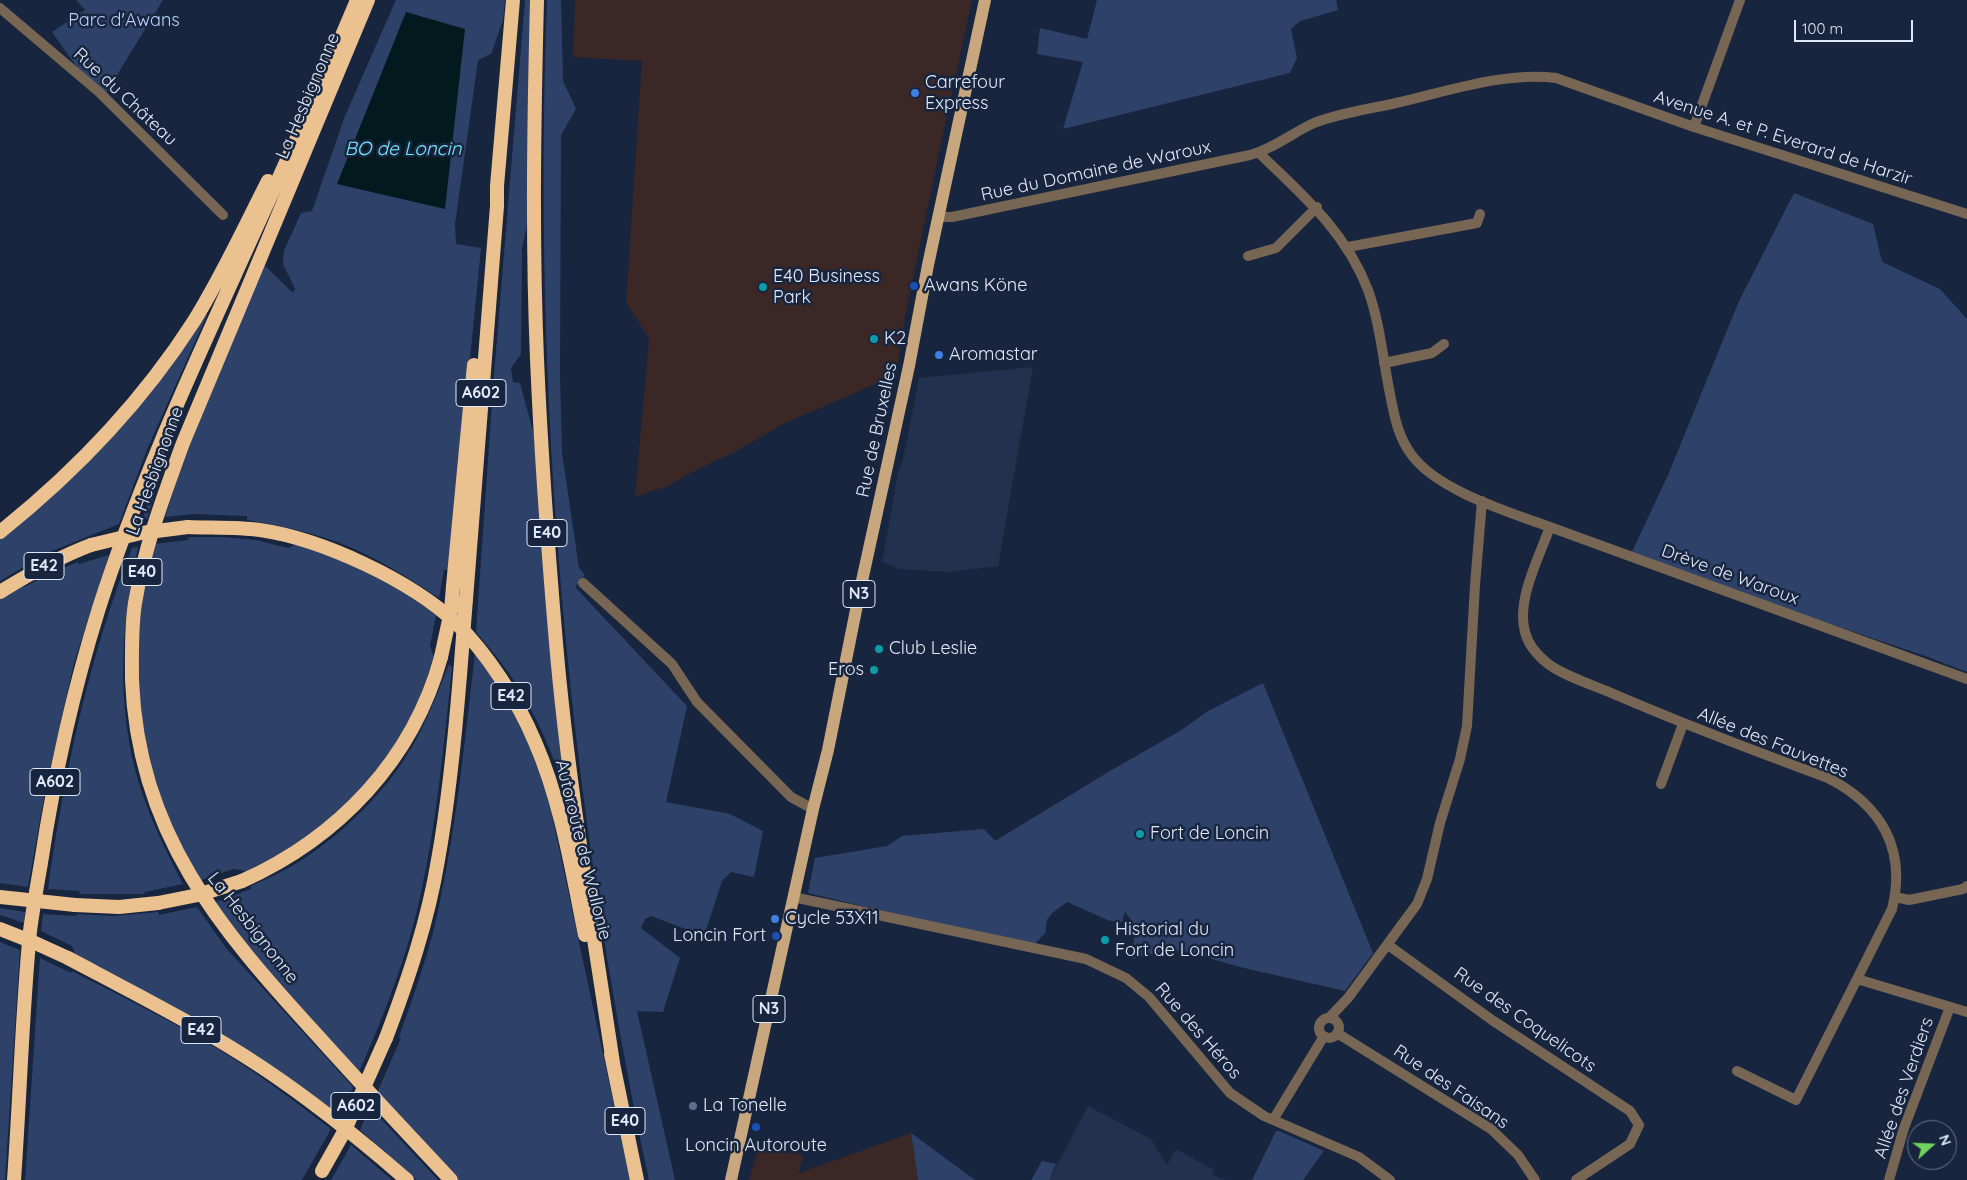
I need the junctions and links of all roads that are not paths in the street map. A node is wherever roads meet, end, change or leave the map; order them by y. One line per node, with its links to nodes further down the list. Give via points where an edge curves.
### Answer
1 (357, 0): 11 (highway)
2 (368, 0): 49 (highway, La Hesbignonne / E40, via 183,443 162,501 135,604 133,701 152,795 193,883 270,984)
3 (513, 0): 12 (highway, A602)
4 (538, 0): 43 (highway, E40, via 534,235 544,494 556,646 575,807)
5 (985, 0): 17 (main road, Rue de Bruxelles / N3)
6 (1740, 0): 9 (street)
7 (0, 8): 16 (street, Rue du Château, via 100,92)
8 (1590, 90): 9 (street, Avenue A. et P. Everard de Harzir); 10 (street, Rue du Domaine de Waroux, via 1556,78 1506,78 1315,123)
9 (1694, 127): 15 (street, Avenue A. et P. Everard de Harzir)
10 (1259, 153): 13 (street); 17 (street, Rue du Domaine de Waroux, via 952,217)
11 (290, 154): 24 (highway, via 277,164 194,320 147,386 64,477); 47 (highway, A602, via 158,447 105,590 78,684 47,826 31,928)
12 (497, 186): 32 (highway, bridge, via 490,204 451,611 434,681 400,748 368,790 316,840 264,871 242,880 158,904 75,905); 46 (highway, A602, bridge, via 460,675 438,861 415,955 386,1038 344,1130)
13 (1316, 207): 18 (street); 19 (street, via 1276,248)
14 (1480, 214): 18 (street, via 1476,223)
15 (1967, 214)
16 (223, 215)
17 (938, 217): 30 (main road, Rue de Bruxelles / N3)
18 (1348, 247): 21 (street, via 1368,291)
19 (1248, 256)
20 (1444, 344): 21 (street, via 1432,353)
21 (1384, 363): 22 (street, via 1396,424 1411,454 1433,477)
22 (1482, 501): 23 (street, Drève de Waroux); 36 (street, via 1467,726 1427,878 1416,904)
23 (1550, 527): 27 (street, Drève de Waroux); 28 (street, Allée des Fauvettes, via 1523,601 1521,618 1532,647 1554,667)
24 (0, 532)
25 (583, 583): 30 (street, via 672,664 697,702 791,796)
26 (0, 592): 43 (highway, Autoroute de Wallonie / E42, bridge, via 49,563 91,545 141,533 188,527 261,530 316,544 392,579 438,609 455,623 487,660 524,717 536,742 550,780)
27 (1967, 678)
28 (1683, 724): 29 (street, Allée des Fauvettes); 34 (street, Allée des Fauvettes, via 1828,778 1862,799 1876,815 1894,853)
29 (1661, 784)
30 (813, 809): 33 (main road, N3)
31 (1967, 886): 34 (street, via 1909,900)
32 (0, 897)
33 (793, 897): 45 (street, Rue des Héros, via 1086,959 1110,970 1126,978 1149,997 1230,1093); 51 (main road, N3)
34 (1895, 897): 37 (street, Allée des Fauvettes)
35 (0, 929): 48 (highway, E42, bridge, via 68,958 263,1067 362,1140)
36 (1388, 945): 40 (street); 54 (street, Rue des Coquelicots, via 1492,1020 1630,1111 1639,1125 1630,1144)
37 (1857, 978): 38 (street); 44 (street, Allée des Fauvettes, via 1796,1100)
38 (1950, 1006): 39 (street); 55 (street, Allée des Verdiers, via 1904,1128)
39 (1967, 1012)
40 (1329, 1018): 41 (street, via 1338,1023); 42 (street, via 1320,1025)
41 (1337, 1033): 42 (street, via 1332,1037); 53 (street, Rue des Faisans, via 1491,1129 1518,1154)
42 (1324, 1036): 45 (street)
43 (613, 1063): 50 (highway, E40)
44 (1737, 1071)
45 (1273, 1120): 52 (street, Rue des Héros, via 1359,1157)
46 (319, 1175)
47 (14, 1180)
48 (407, 1180)
49 (451, 1180)
50 (638, 1180)
51 (731, 1180)
52 (1390, 1180)
53 (1535, 1180)
54 (1576, 1180)
55 (1889, 1180)

